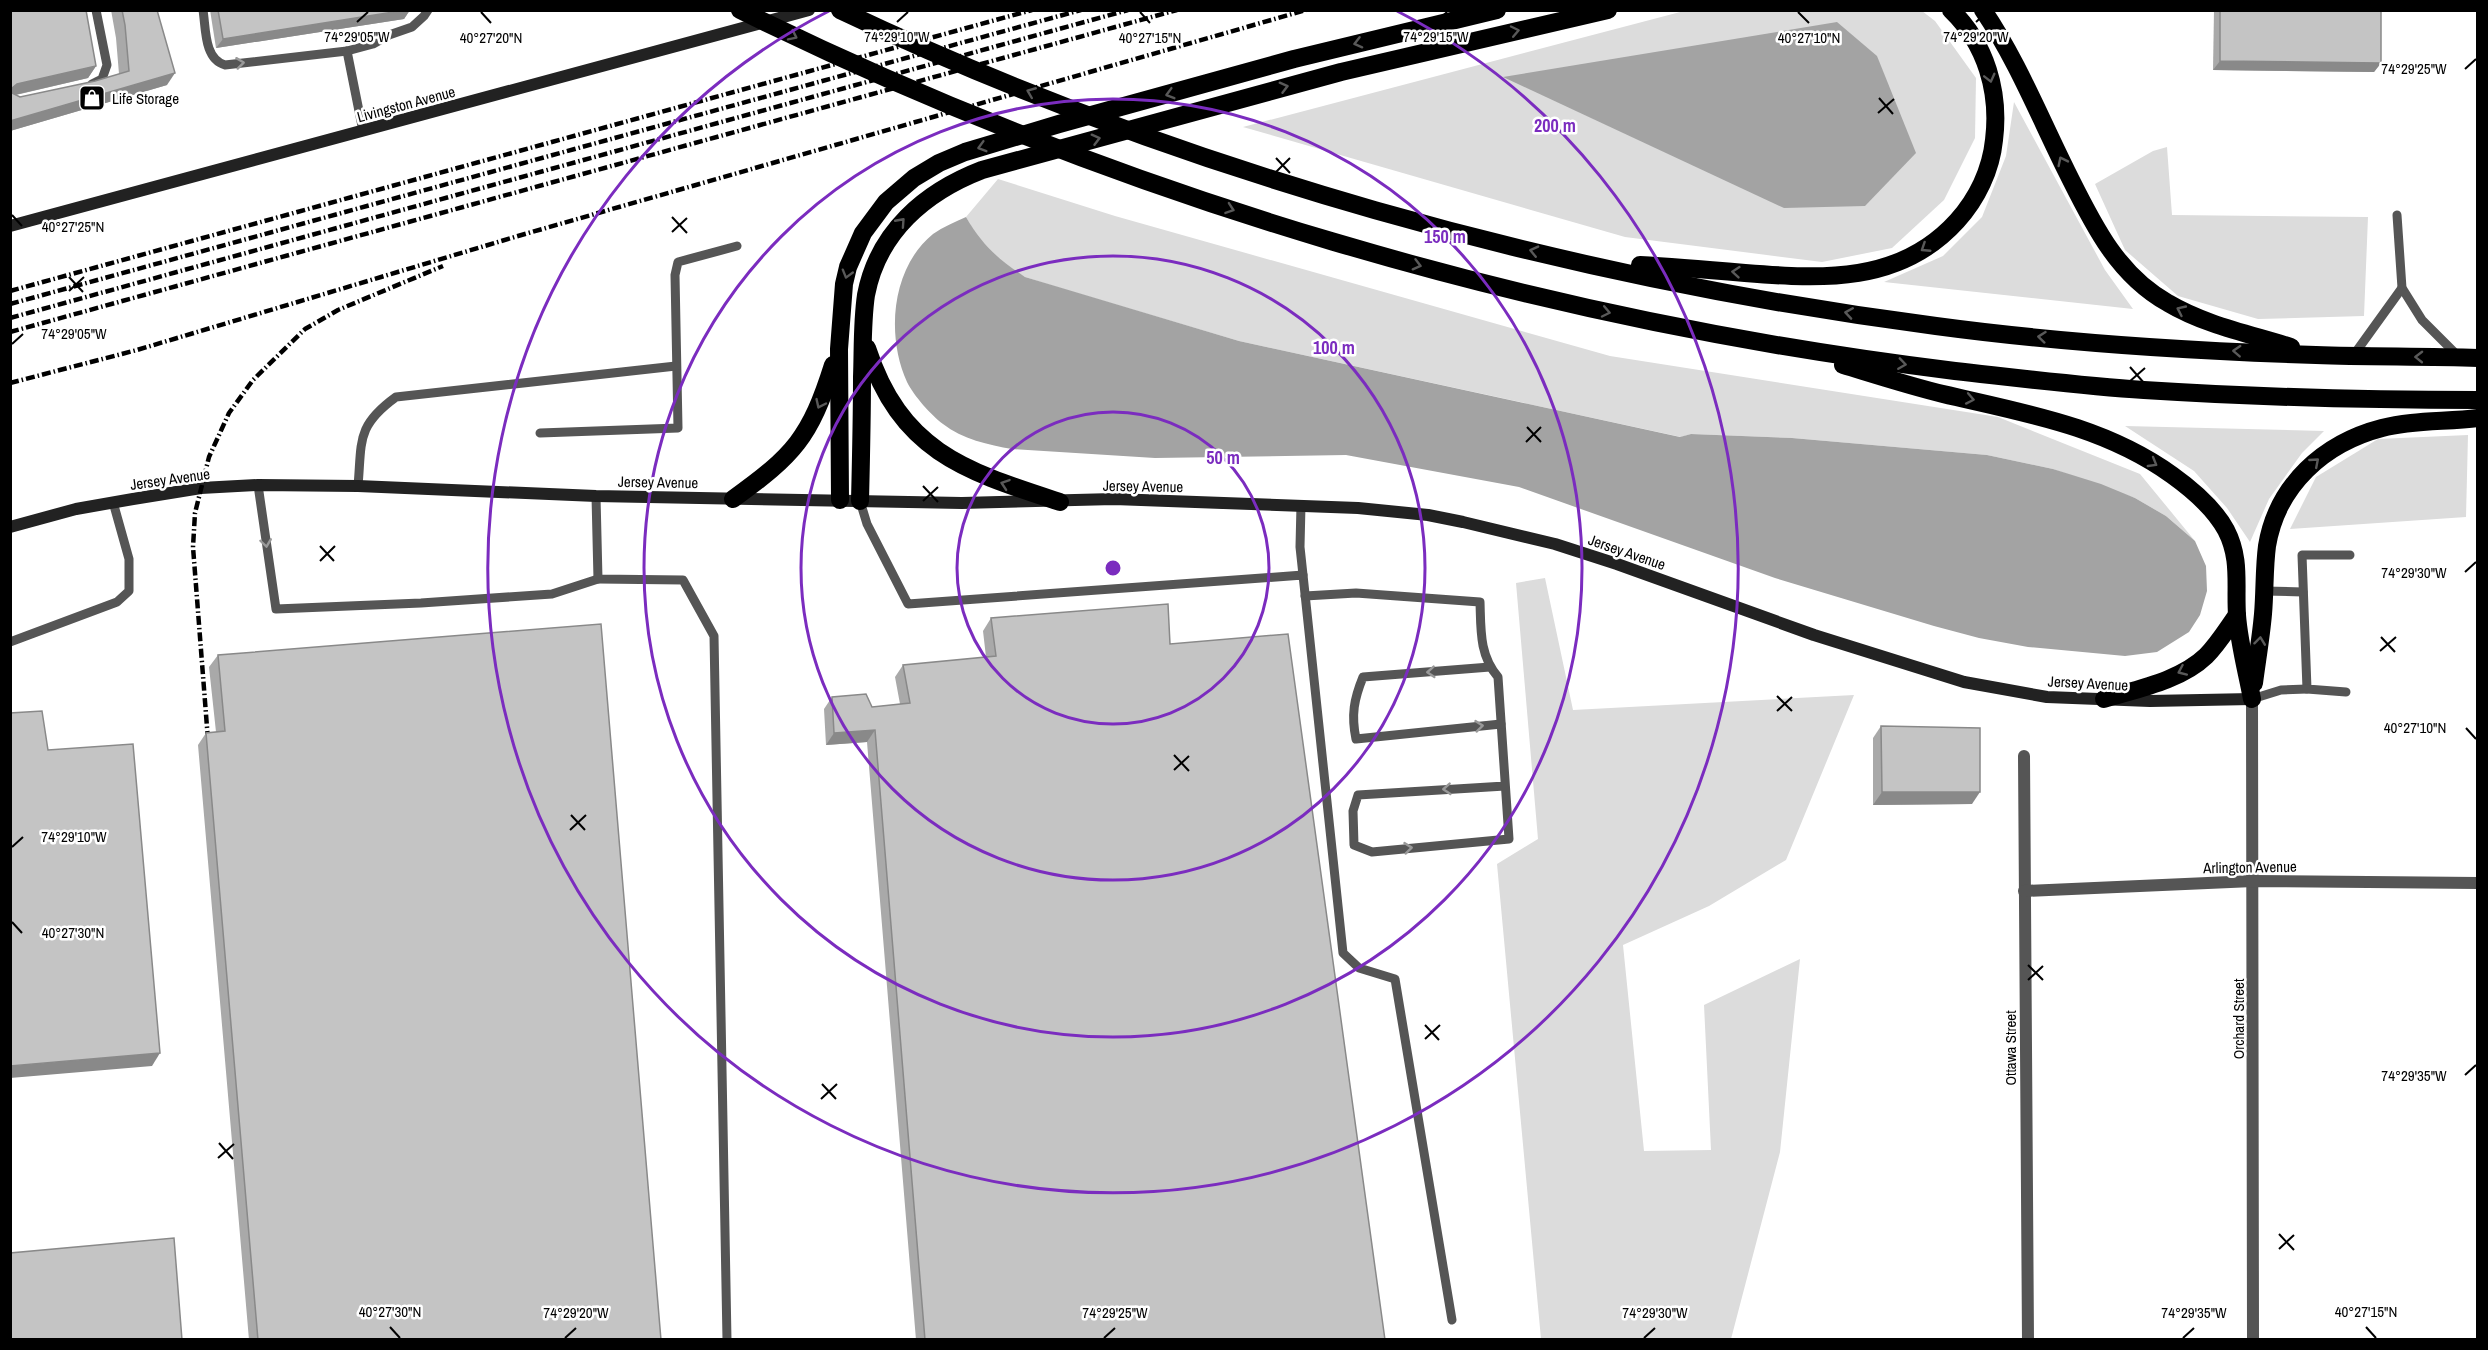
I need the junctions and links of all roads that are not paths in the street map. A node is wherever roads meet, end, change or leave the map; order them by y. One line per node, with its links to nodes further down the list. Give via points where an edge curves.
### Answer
1 (96, 10): 12 (lane, via 106,65 102,79)
2 (203, 10): 11 (lane, one-way to 11, via 210,55 216,63)
3 (428, 10): 11 (lane, via 412,27)
4 (740, 10): 20 (highway, one-way to 20, via 837,57 980,118 1252,216 1460,277)
5 (809, 10): 13 (main road, Livingston Avenue)
6 (840, 10): 17 (highway, one-way to 6, via 1264,176 1031,93)
7 (1497, 10): 21 (highway, one-way to 21, via 1244,73 975,149 939,163 900,189 863,233 844,284)
8 (1608, 10): 19 (highway, one-way to 8, via 870,279 894,231 934,194 967,176 1352,69)
9 (1951, 10): 17 (highway, one-way to 17, via 1977,43 1991,80 1996,118 1994,142 1975,198 1950,228 1920,252 1880,268 1830,277 1767,276)
10 (1983, 10): 22 (highway, one-way to 10, via 2201,319 2153,293 2127,271 2095,227)
11 (347, 51): 13 (lane)
12 (85, 87)
13 (363, 131): 15 (main road, Livingston Avenue)
14 (2397, 215): 18 (lane)
15 (10, 226)
16 (737, 246): 25 (lane, via 678,262)
17 (1568, 259): 22 (highway, one-way to 17, via 2090,342 1939,327 1791,304)
18 (2402, 288): 23 (lane); 24 (lane, via 2422,320)
19 (863, 335): 34 (highway); 36 (highway, one-way to 19, via 979,474 924,441 891,401)
20 (1772, 345): 26 (highway, one-way to 26, via 1933,368 2141,390 2336,399); 45 (highway, one-way to 45, via 1942,394 2050,418 2099,435 2157,465 2202,500 2226,530 2236,564)
21 (838, 349): 32 (highway, one-way to 32, via 824,395 800,443 774,469); 33 (highway)
22 (2316, 355): 23 (highway)
23 (2353, 356): 24 (highway, one-way to 23)
24 (2468, 358)
25 (676, 366): 28 (lane, via 678,428); 30 (lane, via 396,397 377,411 363,431)
26 (2478, 400)
27 (2478, 418): 42 (highway, one-way to 27, via 2267,544 2277,510 2294,483 2317,459 2341,443 2383,428)
28 (540, 434)
29 (258, 485): 30 (main road, Jersey Avenue); 35 (main road, Jersey Avenue, via 201,488); 41 (lane, one-way to 41, via 276,609 552,594)
30 (358, 486): 31 (main road, Jersey Avenue)
31 (596, 496): 32 (main road, Jersey Avenue); 41 (lane)
32 (733, 499): 33 (main road, Jersey Avenue)
33 (840, 500): 34 (main road, Jersey Avenue)
34 (860, 501): 36 (main road, Jersey Avenue); 40 (lane, via 867,524 908,603)
35 (113, 502): 38 (main road, Jersey Avenue); 46 (lane, via 129,559 129,591 117,602)
36 (1060, 502): 37 (main road, Jersey Avenue)
37 (1301, 505): 40 (lane); 50 (main road, Jersey Avenue, via 1428,515 1496,529 1585,553 1814,635 1964,682 2047,697)
38 (10, 527)
39 (2350, 555): 43 (lane, via 2302,555)
40 (1303, 575): 44 (lane)
41 (598, 579): 59 (lane, via 683,580 714,636)
42 (2263, 591): 43 (lane); 51 (highway, one-way to 42, via 2264,613)
43 (2303, 592): 48 (lane)
44 (1305, 596): 47 (lane, via 1356,593 1480,602 1482,645); 58 (lane, via 1343,953 1359,968 1395,979)
45 (2237, 615): 50 (highway, one-way to 50, via 2195,665); 51 (highway)
46 (10, 642)
47 (1490, 667): 52 (lane, via 1498,677); 52 (lane, one-way to 52, via 1363,676 1352,717 1356,739)
48 (2307, 689): 49 (lane); 51 (lane, via 2281,690)
49 (2346, 692)
50 (2104, 699): 51 (main road, Jersey Avenue)
51 (2252, 699): 55 (street, Orchard Street)
52 (1501, 724): 54 (lane)
53 (2024, 756): 57 (street, Ottawa Street)
54 (1505, 786): 54 (lane, one-way to 54, via 1358,795 1353,811 1354,845 1372,852 1509,839)
55 (2253, 881): 56 (street, Arlington Avenue); 57 (street, Arlington Avenue); 61 (street, Orchard Street)
56 (2478, 883)
57 (2024, 891): 60 (street, Ottawa Street)
58 (1452, 1320)
59 (728, 1340)
60 (2028, 1340)
61 (2253, 1340)

